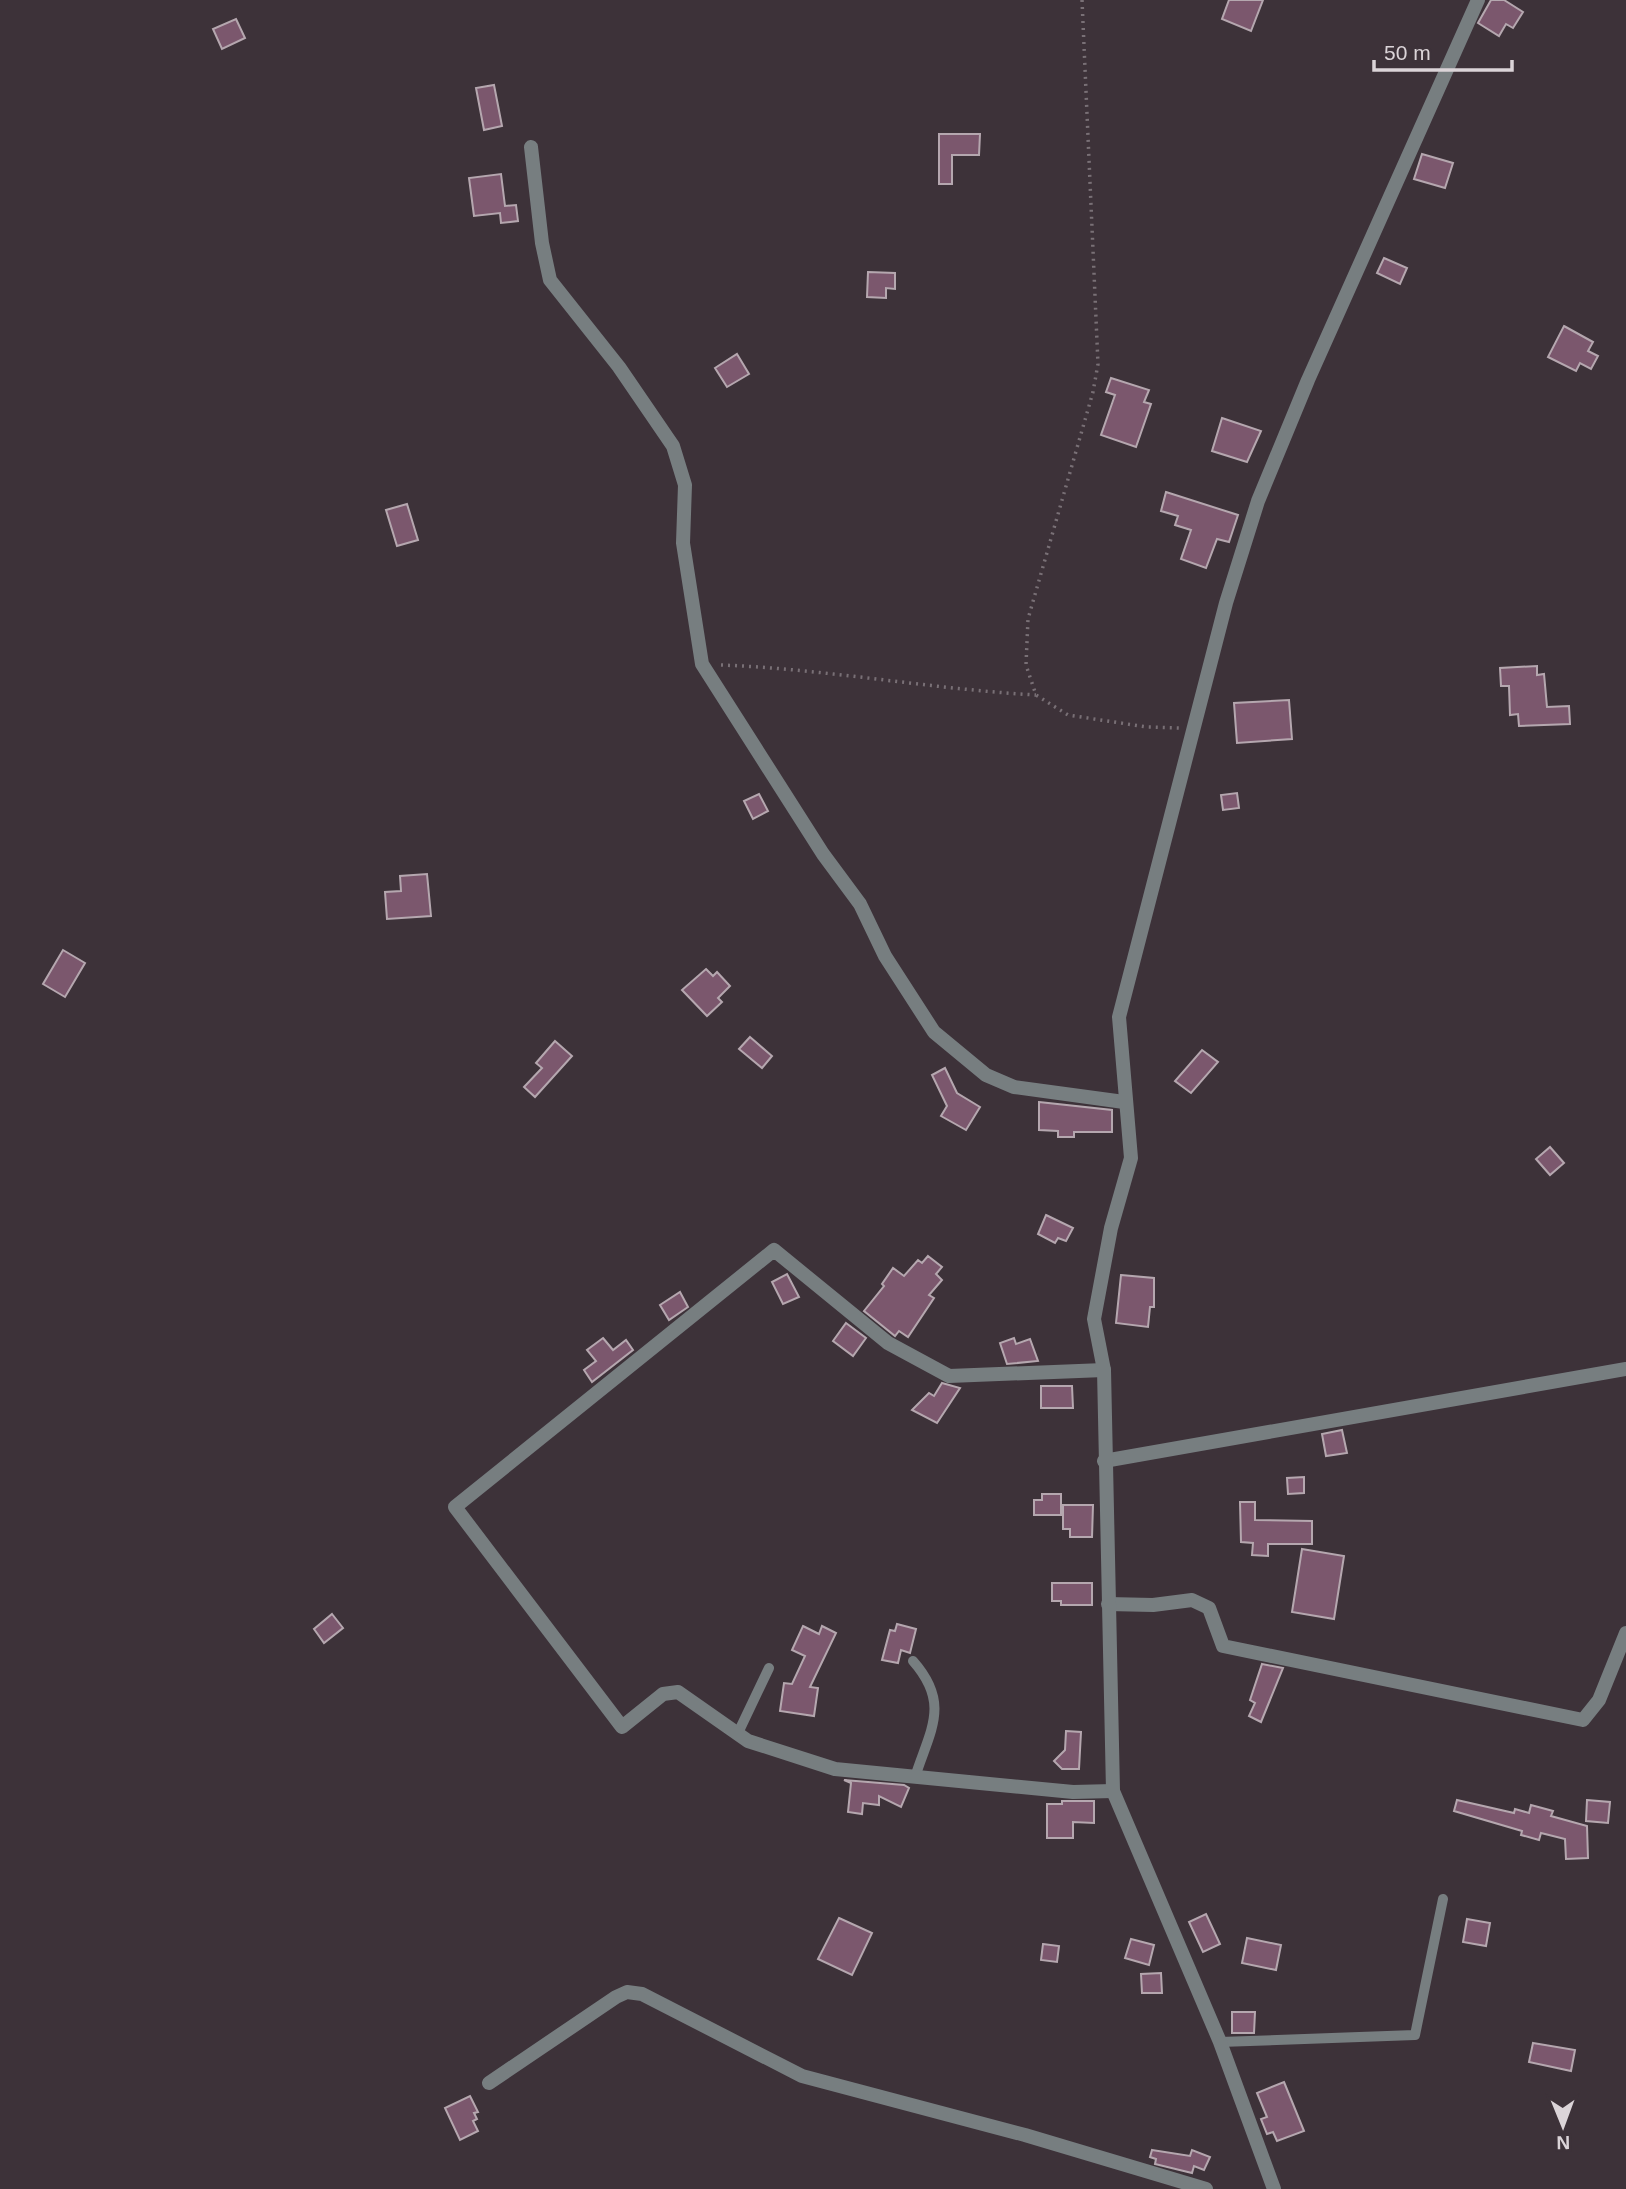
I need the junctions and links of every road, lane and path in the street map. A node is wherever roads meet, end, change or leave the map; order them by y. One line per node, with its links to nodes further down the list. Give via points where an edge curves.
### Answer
1 (1082, 0): 5 (path, via 1098,364 1028,619 1026,665)
2 (1478, 0): 6 (street, via 1258,501 1226,603)
3 (531, 147): 4 (street, via 550,280 619,367 673,446 685,485 683,543)
4 (702, 664): 5 (path, via 783,667 962,691); 7 (street, via 860,904 885,956 934,1032 986,1075 1014,1087)
5 (1035, 695): 6 (path, via 1068,715 1147,727)
6 (1195, 728): 7 (street, via 1119,1017)
7 (1124, 1102): 9 (street, via 1131,1158 1111,1228 1094,1318)
8 (1626, 1369): 10 (street)
9 (1104, 1370): 10 (street); 15 (street, via 949,1376 888,1343 774,1250 455,1507 622,1727 663,1694 678,1692)
10 (1104, 1461): 11 (street)
11 (1108, 1604): 12 (street, via 1192,1600 1209,1608 1223,1646 1583,1720 1599,1700); 17 (street)
12 (1626, 1633)
13 (913, 1661): 16 (lane, via 926,1675 937,1705)
14 (769, 1668): 15 (lane)
15 (738, 1733): 16 (street, via 748,1741 835,1769)
16 (915, 1777): 17 (street, via 1073,1792)
17 (1113, 1791): 19 (street)
18 (1443, 1899): 19 (lane, via 1415,2035)
19 (1220, 2042): 22 (street)
20 (489, 2083): 21 (street, via 616,1997 627,1992 642,1994 802,2076)
21 (1206, 2189)
22 (1274, 2189)

